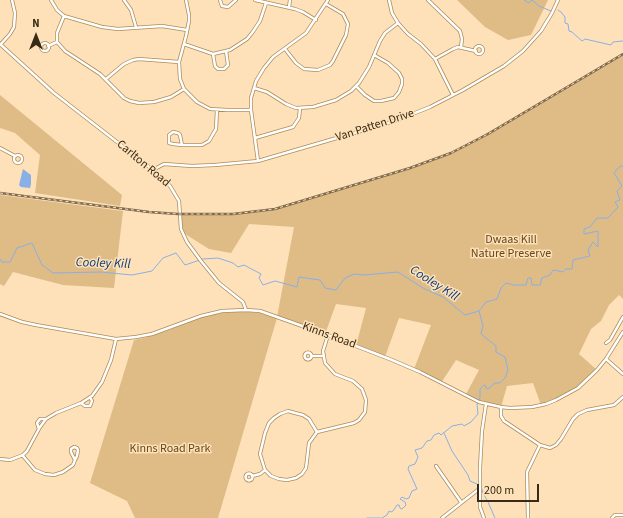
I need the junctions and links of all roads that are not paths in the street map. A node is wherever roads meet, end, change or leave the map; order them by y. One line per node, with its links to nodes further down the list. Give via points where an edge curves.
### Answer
1 (12, 0): 22 (street, via 15,13 14,27)
2 (51, 0): 16 (street)
3 (124, 0): 19 (street, via 131,10)
4 (186, 0): 20 (street, via 189,15)
5 (220, 0): 6 (street, via 222,6 228,7)
6 (236, 0)
7 (255, 0): 13 (street)
8 (290, 0): 15 (street)
9 (328, 0): 14 (street)
10 (388, 0): 18 (street)
11 (428, 0): 25 (street, via 460,31)
12 (558, 0): 37 (street, Van Patten Drive, via 541,31 523,51 504,66)
13 (266, 3): 15 (street); 28 (street, via 252,33)
14 (326, 4): 17 (street); 26 (street, via 343,14 348,24 346,35 330,65 318,70 304,69 296,64)
15 (288, 7): 17 (street)
16 (64, 16): 19 (street, via 102,27); 21 (street, via 57,32)
17 (316, 20): 26 (street, via 306,33)
18 (398, 23): 30 (street, via 385,33); 31 (street)
19 (136, 27): 20 (street, via 162,26)
20 (187, 30): 23 (street)
21 (57, 42): 24 (street); 33 (street, via 65,51)
22 (0, 44): 46 (street, Carlton Road, via 54,93)
23 (184, 44): 29 (street); 32 (street)
24 (48, 46)
25 (461, 47): 27 (street); 31 (street)
26 (285, 49): 35 (street, via 268,62)
27 (476, 51)
28 (226, 52): 29 (street); 29 (street, via 228,65 224,69 215,66)
29 (213, 54)
30 (374, 56): 34 (street); 34 (street, via 388,63 399,73 402,79 399,92 394,98 374,101)
31 (435, 59): 37 (street)
32 (179, 62): 33 (street, via 133,60); 36 (street, via 180,79)
33 (106, 79): 36 (street, via 124,98 139,103 164,100)
34 (356, 86): 38 (street, via 330,103)
35 (254, 88): 38 (street, via 267,92 290,106); 40 (street)
36 (184, 89): 39 (street, via 202,105)
37 (453, 95): 45 (street, Van Patten Drive, via 395,121)
38 (300, 108): 41 (street, via 299,118 293,127)
39 (217, 110): 40 (street); 42 (street, via 216,129 209,141)
40 (251, 110): 41 (street)
41 (254, 138): 45 (street)
42 (182, 145): 42 (street, via 169,143 170,133 178,133)
43 (0, 148): 44 (street)
44 (15, 156)
45 (258, 161): 46 (street, Van Patten Drive, via 192,166 164,164)
46 (153, 170): 47 (street, Carlton Road, via 177,196 181,230 187,242 219,282 242,302)
47 (246, 310): 51 (street, Kinns Road, via 269,314); 52 (street, Kinns Road, via 211,313 148,335)
48 (0, 314): 52 (street, Kinns Road, via 22,322)
49 (623, 317): 53 (street)
50 (623, 332): 56 (street, Kinns Road)
51 (328, 335): 55 (street); 61 (street, Kinns Road, via 414,369)
52 (116, 339): 58 (street, via 102,382)
53 (606, 343)
54 (312, 356): 55 (street)
55 (323, 356): 65 (street, via 331,371 353,381 362,389 366,404 363,415 354,424)
56 (606, 359): 57 (street); 62 (street, Kinns Road, via 583,385 556,400 532,407)
57 (623, 374)
58 (90, 397): 60 (street); 60 (street, via 90,406)
59 (623, 397): 66 (street, via 614,405 578,414 556,445 550,448)
60 (81, 403): 63 (street)
61 (486, 404): 62 (street, Kinns Road); 73 (street, via 481,444)
62 (501, 407): 66 (street, via 504,421)
63 (46, 419): 64 (street); 64 (street, via 38,421)
64 (39, 429): 67 (street)
65 (317, 432): 71 (street, via 309,443 306,468 302,474 296,478 283,480 271,476); 71 (street, via 303,415 288,412 280,414 269,423 262,444 260,454)
66 (540, 445): 78 (street, via 527,472)
67 (22, 456): 68 (street); 69 (street, via 35,470 50,475 63,472 73,465)
68 (0, 460)
69 (75, 460): 69 (street, via 78,450 74,447 71,452)
70 (436, 466): 74 (street)
71 (265, 470): 72 (street)
72 (252, 476)
73 (480, 489): 74 (street); 77 (street, via 480,507)
74 (461, 502): 76 (street)
75 (623, 515): 79 (street, via 615,515)
76 (442, 518)
77 (484, 518)
78 (528, 518)
79 (612, 518)

